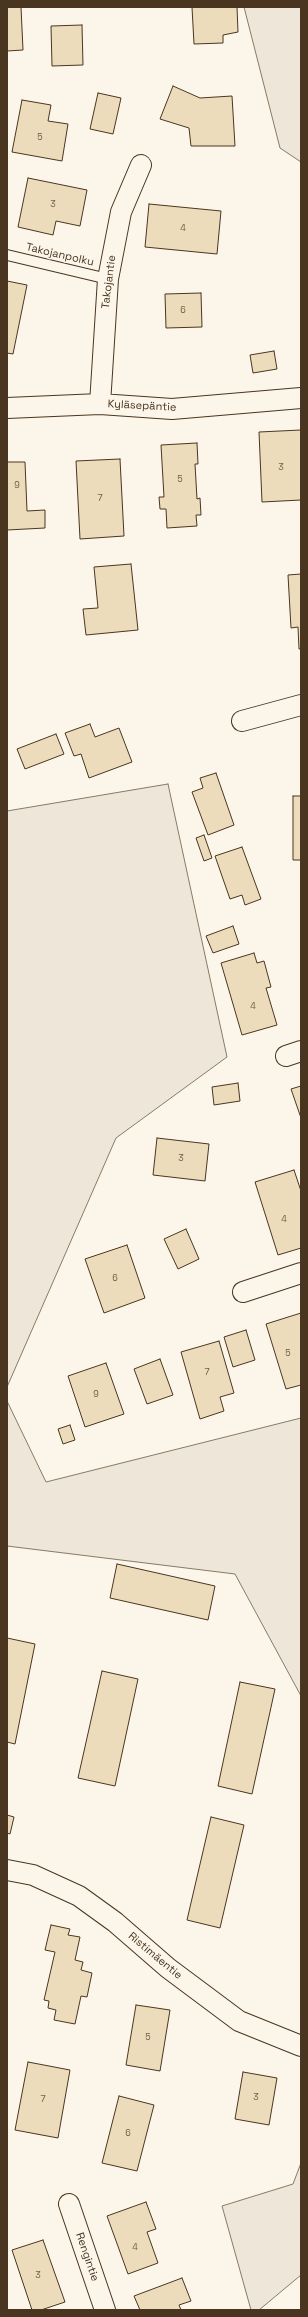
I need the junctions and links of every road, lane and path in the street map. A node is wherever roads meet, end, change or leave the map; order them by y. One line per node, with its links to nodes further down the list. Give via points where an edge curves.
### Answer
1 (141, 165): 3 (street, Takojantie, via 121,212)
2 (7, 255): 3 (lane, Takojanpolku)
3 (108, 279): 5 (street, Takojantie)
4 (301, 398): 5 (street, Kyläsepäntie, via 172,409)
5 (100, 404): 6 (street, Kyläsepäntie)
6 (7, 408)
7 (301, 705): 8 (street)
8 (242, 721)
9 (301, 1273): 10 (street)
10 (243, 1292)
11 (7, 1870): 12 (street, Ristimäentie, via 33,1875 79,1896 239,2021)
12 (301, 2046)
13 (69, 2204): 14 (street, Rengintie)
14 (105, 2310)

